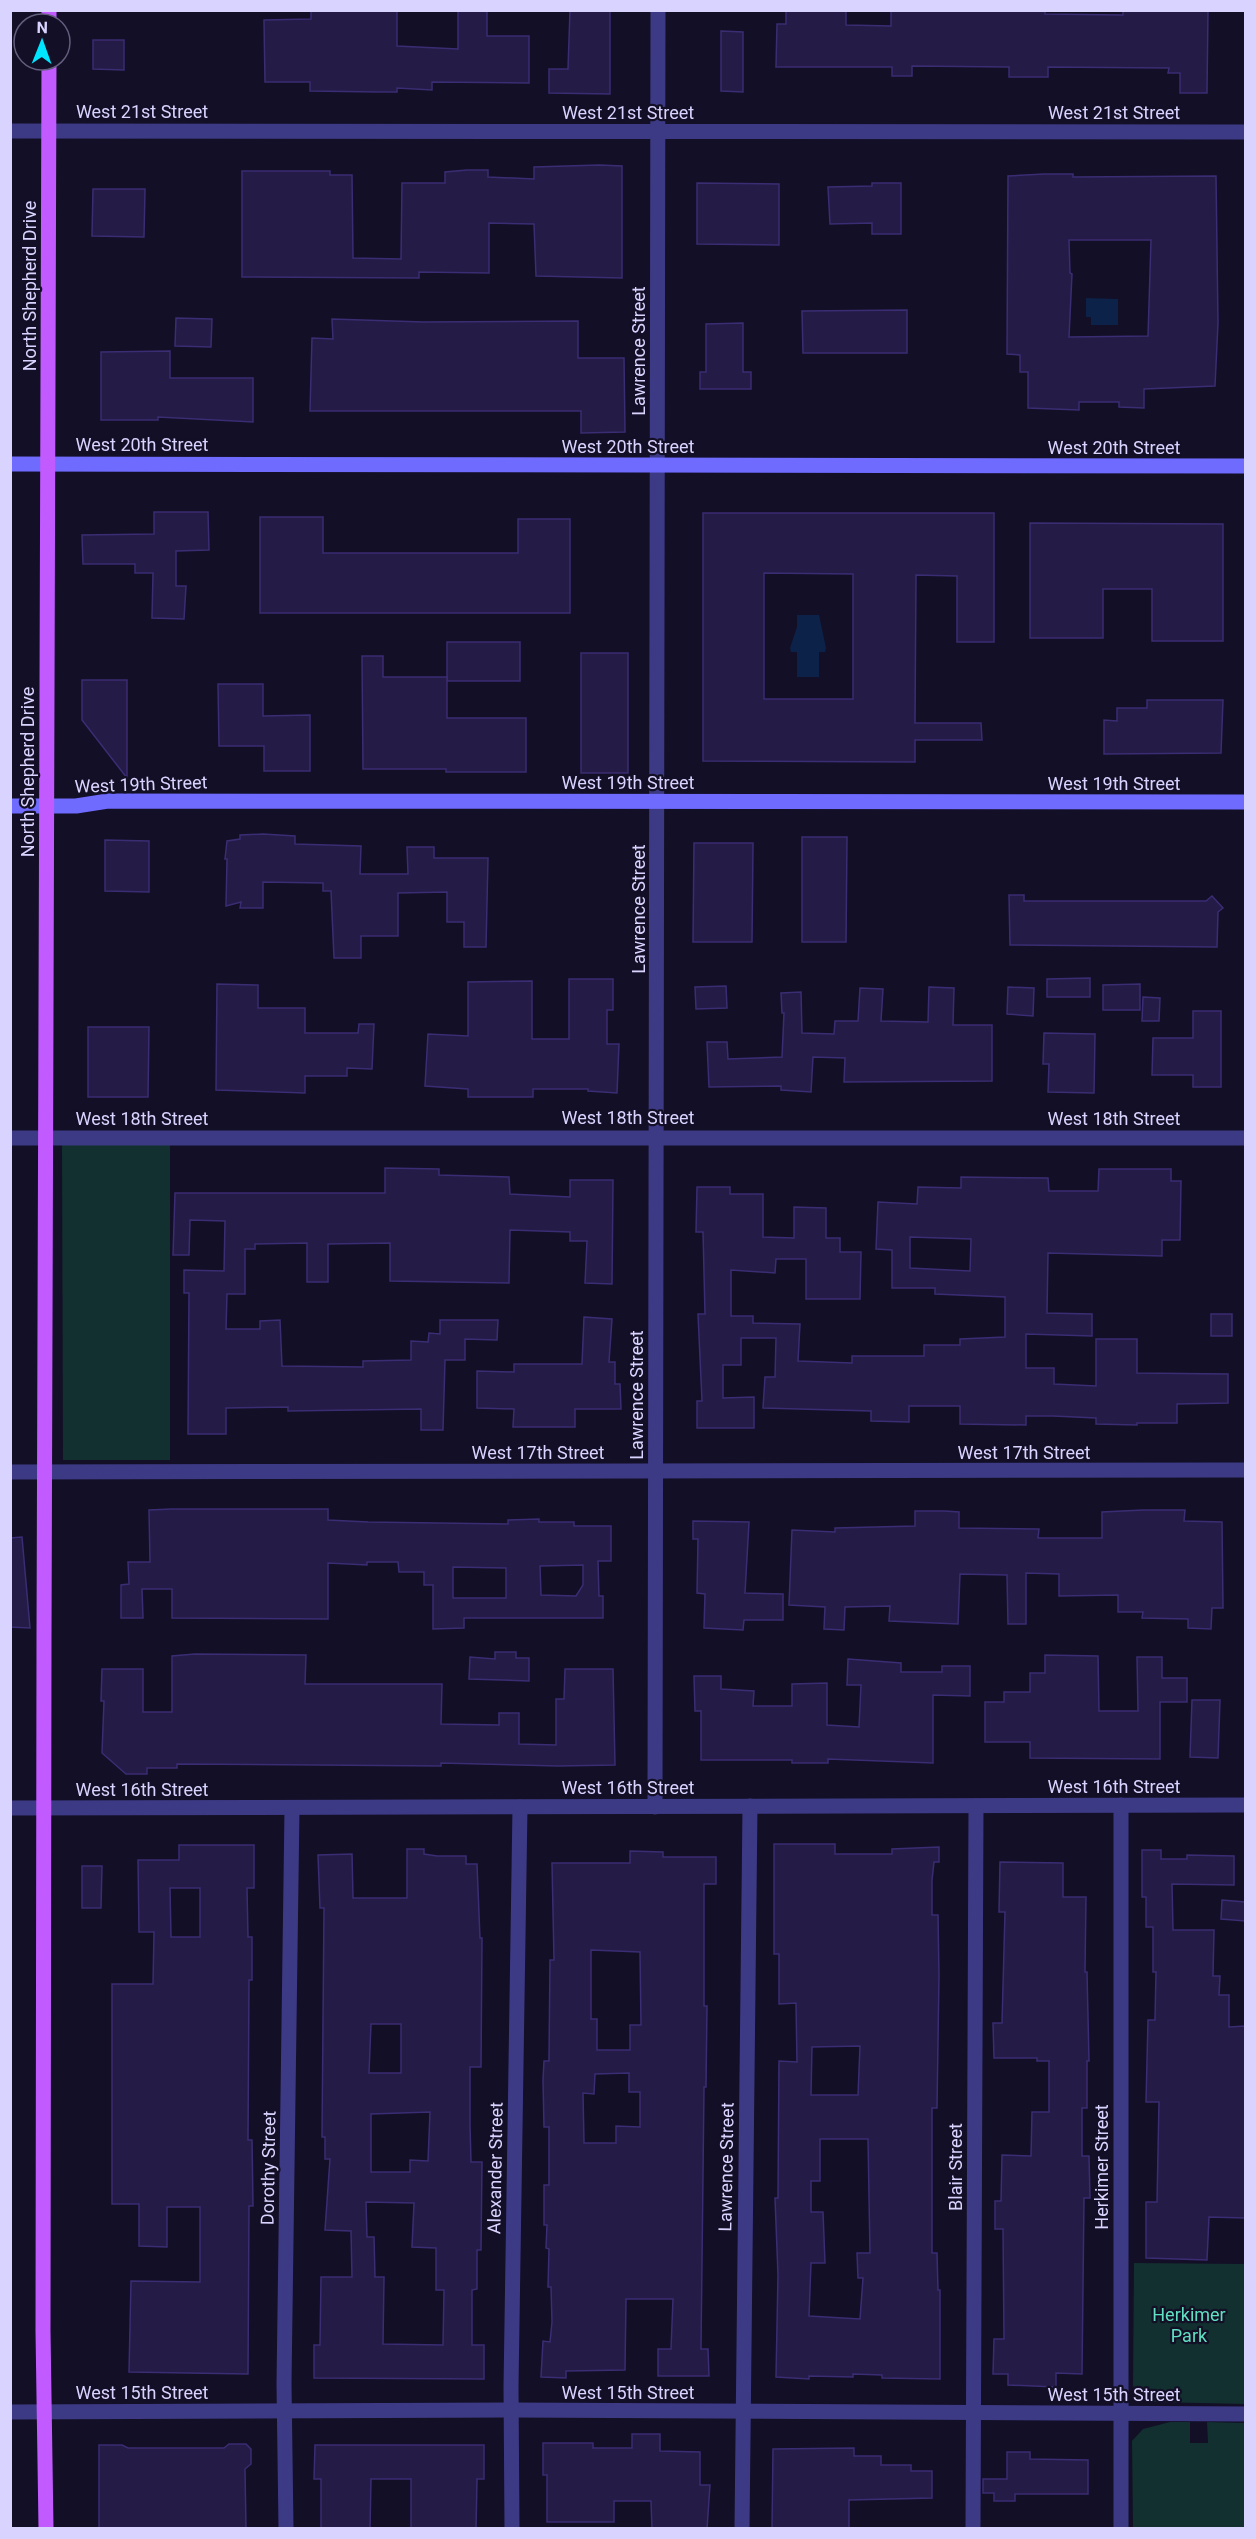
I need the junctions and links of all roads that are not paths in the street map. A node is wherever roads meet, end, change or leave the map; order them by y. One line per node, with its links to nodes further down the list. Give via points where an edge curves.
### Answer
1 (658, 10): 3 (street, Lawrence Street)
2 (49, 72): 5 (main road, North Shepherd Drive)
3 (658, 130): 5 (street, West 21st Street); 6 (street, West 21st Street); 9 (street, Lawrence Street)
4 (10, 131): 5 (street, West 21st Street)
5 (49, 131): 8 (main road, North Shepherd Drive)
6 (1245, 132)
7 (10, 464): 8 (main road, West 20th Street)
8 (48, 464): 9 (main road, West 20th Street); 13 (main road, North Shepherd Drive)
9 (657, 465): 10 (main road, West 20th Street); 11 (street, Lawrence Street)
10 (1245, 466)
11 (657, 802): 12 (main road, West 19th Street); 13 (main road, West 19th Street, via 108,801); 15 (street, Lawrence Street)
12 (1245, 802)
13 (46, 806): 14 (main road, West 19th Street); 17 (main road, North Shepherd Drive)
14 (10, 807)
15 (656, 1137): 17 (street, West 18th Street); 18 (street, West 18th Street); 22 (street, Lawrence Street)
16 (10, 1138): 17 (street, West 18th Street)
17 (45, 1138): 21 (main road, North Shepherd Drive)
18 (1245, 1138)
19 (1245, 1470): 22 (street, West 17th Street)
20 (10, 1472): 21 (street, West 17th Street)
21 (46, 1472): 22 (street, West 17th Street); 31 (main road, North Shepherd Drive)
22 (656, 1472): 28 (street, Lawrence Street)
23 (1121, 1805): 24 (street, West 16th Street); 26 (street, West 16th Street); 38 (street, Herkimer Street)
24 (1245, 1805)
25 (750, 1806): 26 (street, West 16th Street); 28 (street, West 16th Street); 36 (street, Lawrence Street)
26 (976, 1806): 37 (street, Blair Street)
27 (520, 1807): 28 (street, West 16th Street); 30 (street, West 16th Street); 32 (street, Alexander Street)
28 (655, 1807)
29 (10, 1808): 31 (street, West 16th Street)
30 (292, 1808): 31 (street, West 16th Street); 33 (street, Dorothy Street)
31 (44, 1809): 35 (main road, North Shepherd Drive)
32 (512, 2410): 33 (street, West 15th Street); 36 (street, West 15th Street); 42 (street, Alexander Street)
33 (285, 2411): 35 (street, West 15th Street); 41 (street, Dorothy Street)
34 (10, 2412): 35 (street, West 15th Street)
35 (44, 2412): 40 (main road, North Shepherd Drive)
36 (742, 2412): 37 (street, West 15th Street); 43 (street, Lawrence Street)
37 (973, 2412): 38 (street, West 15th Street); 44 (street, Blair Street)
38 (1121, 2413): 39 (street, West 15th Street); 45 (street, Herkimer Street)
39 (1245, 2414)
40 (46, 2529)
41 (286, 2529)
42 (512, 2529)
43 (742, 2529)
44 (973, 2529)
45 (1121, 2529)

